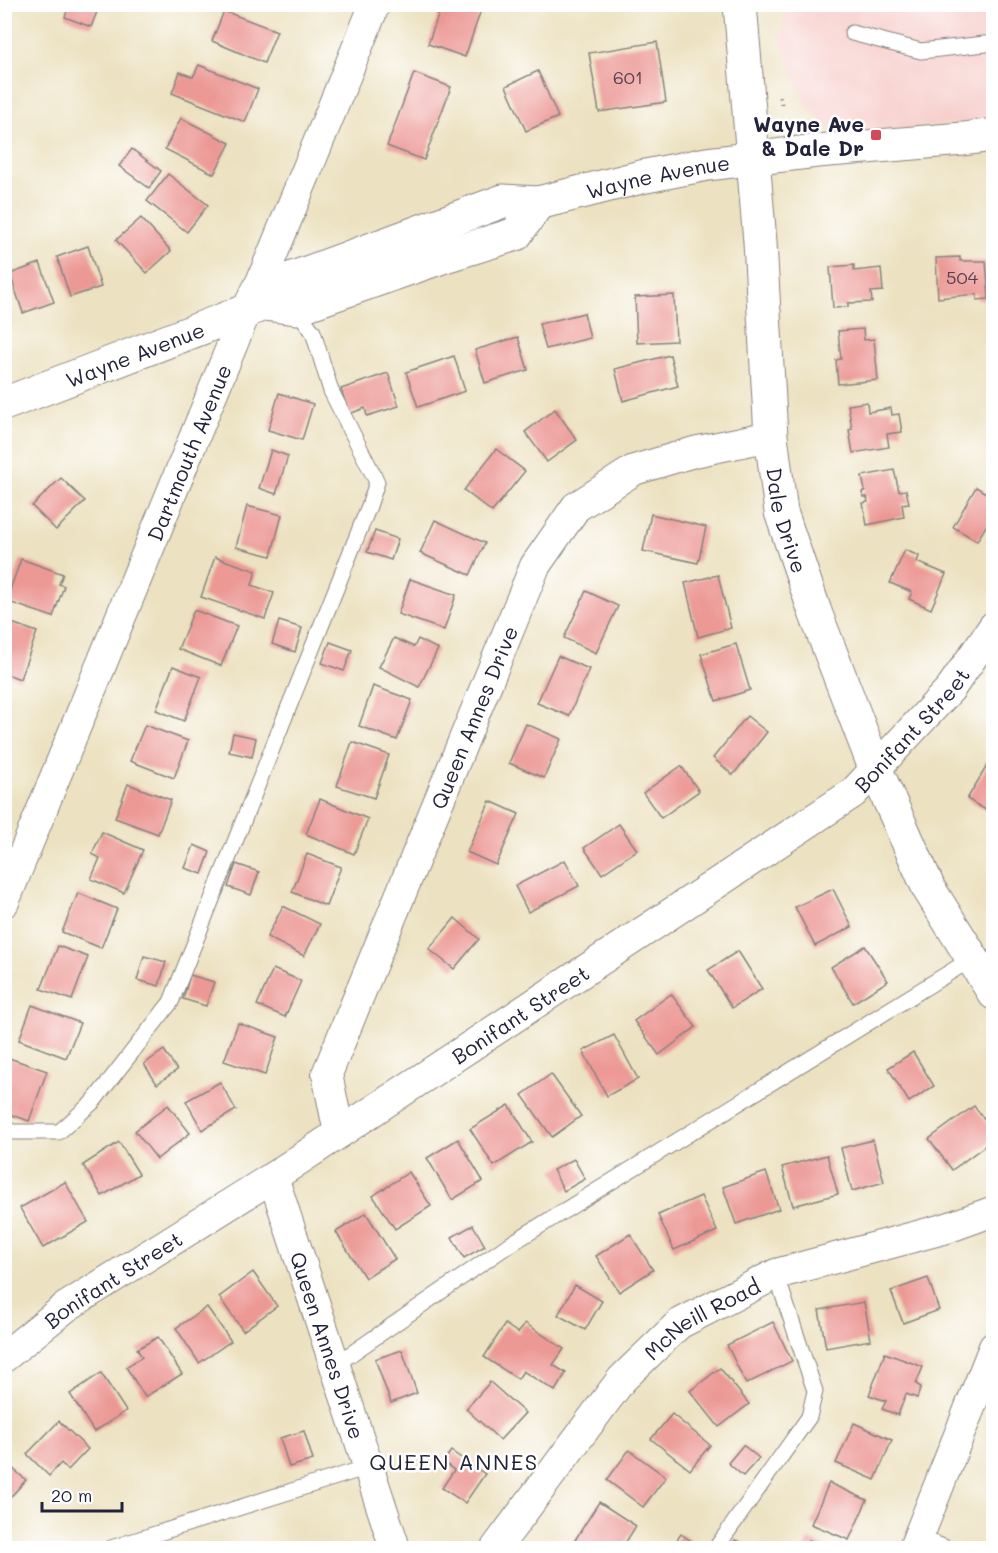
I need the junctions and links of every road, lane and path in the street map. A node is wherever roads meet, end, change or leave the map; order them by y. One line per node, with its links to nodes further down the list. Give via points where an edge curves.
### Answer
1 (375, 4): 7 (street, Dartmouth Avenue, via 261,282)
2 (740, 4): 6 (street, Dale Drive)
3 (852, 33): 4 (lane, via 921,51)
4 (993, 43)
5 (993, 135): 6 (street, Wayne Avenue)
6 (753, 158): 7 (street, Wayne Avenue, via 677,170 538,203 503,201 285,281); 9 (street, Dale Drive)
7 (269, 308): 8 (street, Wayne Avenue); 12 (street, Dartmouth Avenue); 15 (lane, via 313,332 331,391 377,482 171,1002 93,1102 59,1132 13,1132)
8 (4, 404)
9 (771, 436): 11 (street, Dale Drive, via 781,512); 16 (street, Queen Annes Drive, via 694,452 634,470 576,507 535,566 327,1074)
10 (993, 626): 11 (street, Bonifant Street, via 950,688)
11 (875, 768): 13 (street, Dale Drive, via 929,889); 16 (street, Bonifant Street, via 853,793)
12 (4, 902)
13 (973, 958): 14 (street, Dale Drive); 22 (lane, via 504,1248)
14 (993, 993)
15 (4, 1128)
16 (339, 1133): 17 (street, Bonifant Street)
17 (273, 1177): 21 (street, Bonifant Street, via 66,1307); 22 (street, Queen Annes Drive)
18 (993, 1212): 19 (street, McNeill Road)
19 (776, 1274): 27 (street, McNeill Road, via 679,1324 622,1379); 28 (lane, via 815,1390 809,1417)
20 (993, 1347): 24 (street)
21 (4, 1357)
22 (335, 1365): 23 (street, Queen Annes Drive)
23 (368, 1467): 25 (lane); 26 (street, Queen Annes Drive)
24 (916, 1543): 29 (lane)
25 (111, 1548)
26 (395, 1548)
27 (496, 1548)
28 (716, 1548)
29 (946, 1548)

